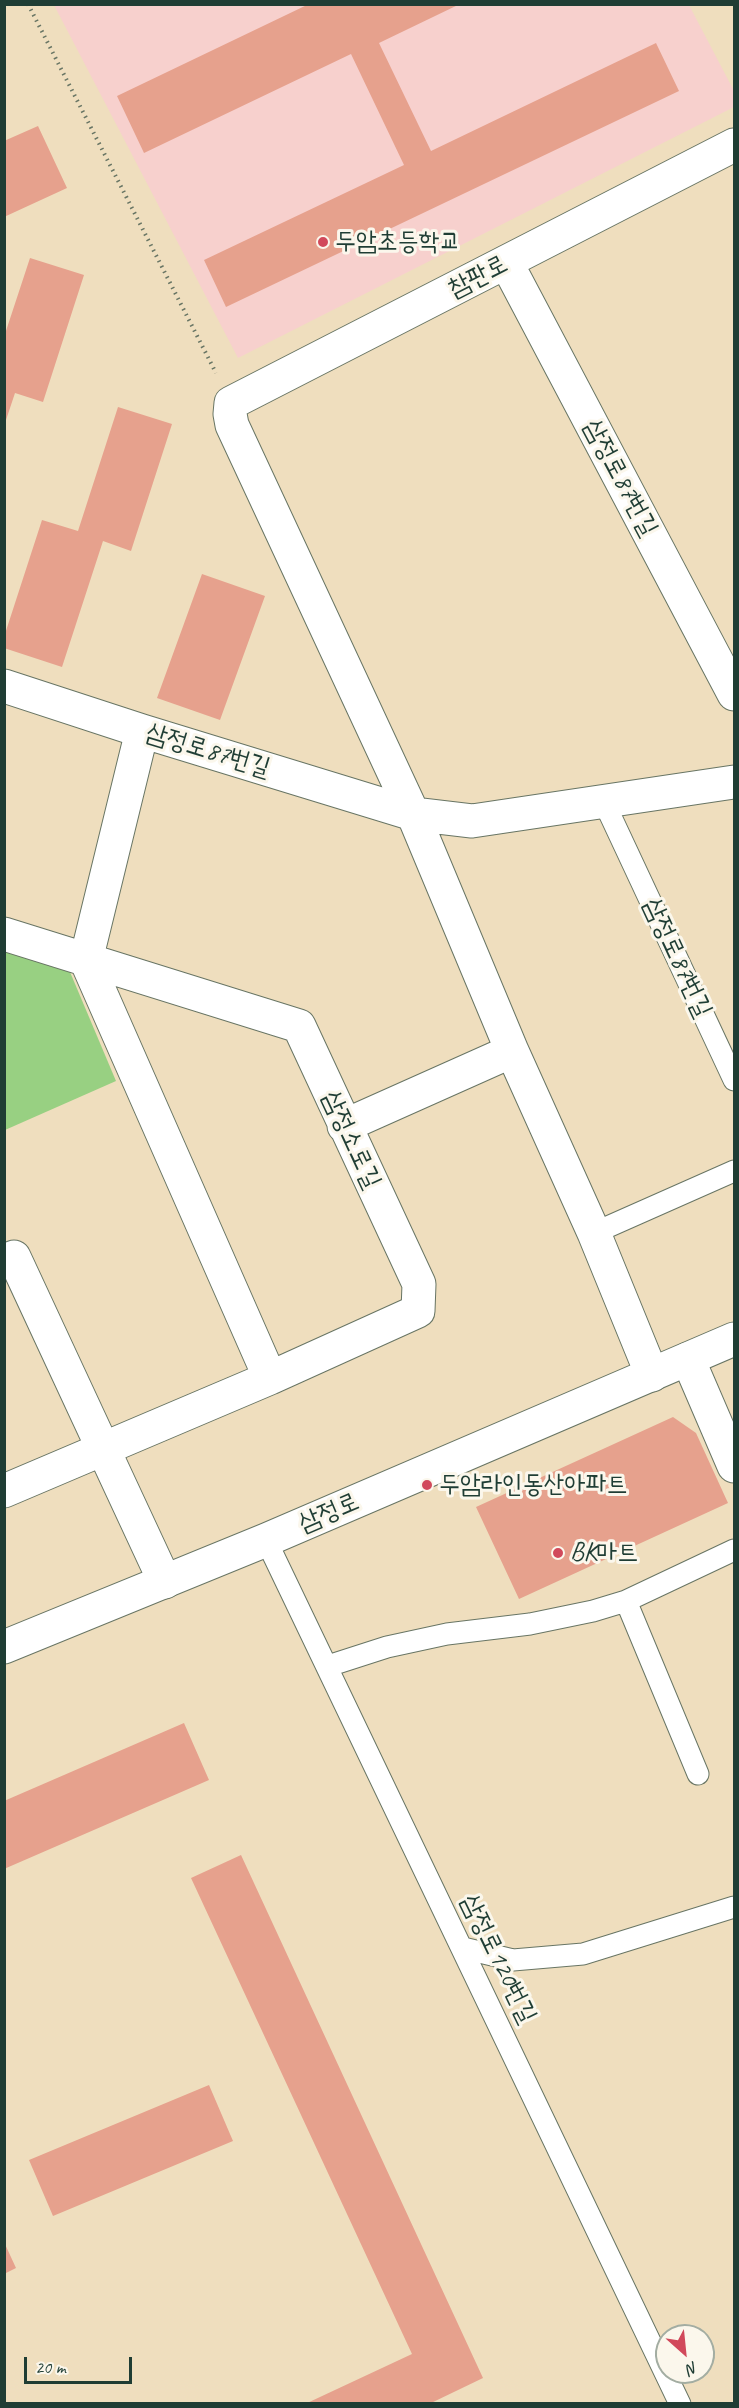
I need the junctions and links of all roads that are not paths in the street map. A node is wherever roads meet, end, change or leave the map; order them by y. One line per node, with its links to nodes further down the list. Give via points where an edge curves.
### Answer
1 (735, 145): 2 (street, 참판로)
2 (506, 262): 4 (street, 삼정로87번길); 8 (street, 참판로, via 231,409 232,425)
3 (4, 686): 5 (street, 삼정로87번길)
4 (735, 694)
5 (142, 731): 8 (street, 삼정로87번길); 10 (street)
6 (735, 782): 7 (street, 삼정로87번길)
7 (604, 802): 8 (street, 삼정로87번길, via 472,821); 12 (lane, 삼정로87번길)
8 (413, 814): 11 (street)
9 (4, 934): 10 (street, 삼정소로길)
10 (86, 960): 13 (street, 삼정소로길, via 299,1026); 20 (street)
11 (512, 1051): 13 (street); 15 (street)
12 (735, 1080)
13 (344, 1126): 20 (street, 삼정소로길, via 419,1284 418,1311)
14 (735, 1171): 15 (lane)
15 (594, 1233): 19 (street)
16 (4, 1262): 21 (street, via 14,1257)
17 (735, 1339): 18 (street, 삼정로)
18 (688, 1359): 19 (street, 삼정로); 22 (street)
19 (652, 1375): 24 (street, 삼정로)
20 (270, 1378): 21 (street, 삼정소로길)
21 (104, 1447): 23 (street, 삼정소로길); 26 (street)
22 (735, 1466)
23 (4, 1491)
24 (266, 1539): 26 (street, 삼정로); 29 (lane, 삼정로120번길)
25 (735, 1550): 27 (lane)
26 (165, 1582): 28 (street, 삼정로)
27 (626, 1601): 29 (lane, via 541,1622 447,1634 387,1647); 30 (lane)
28 (4, 1647)
29 (328, 1666): 32 (lane, 삼정로120번길)
30 (698, 1774)
31 (735, 1907): 32 (lane, via 583,1954 513,1960)
32 (463, 1948): 33 (lane, 삼정로120번길)
33 (680, 2403)

